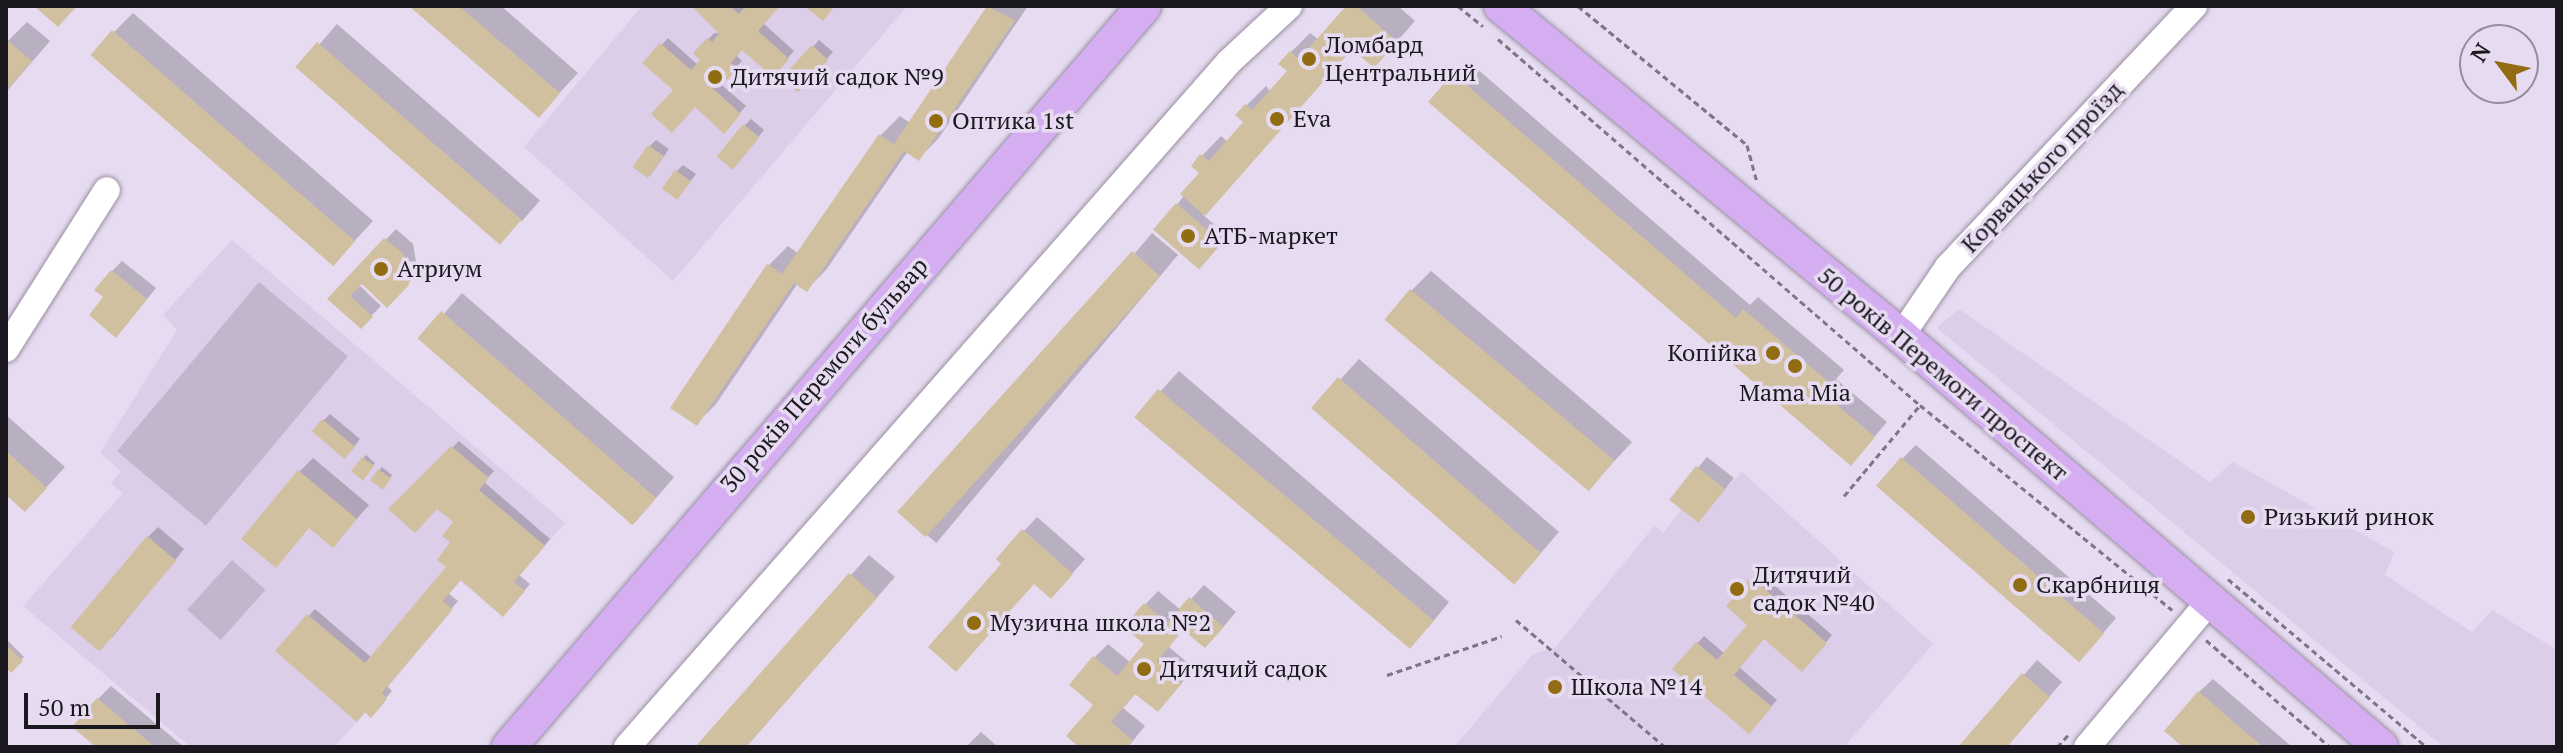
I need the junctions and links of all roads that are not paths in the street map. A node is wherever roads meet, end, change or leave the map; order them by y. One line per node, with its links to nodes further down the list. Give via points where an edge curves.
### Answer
1 (1144, 6): 10 (main road, 30 років Перемоги бульвар)
2 (1289, 6): 11 (street, via 1229,62)
3 (1501, 6): 6 (main road, 50 років Перемоги проспект)
4 (2194, 6): 6 (street, Корвацького проїзд, via 1948,267)
5 (107, 190): 7 (street)
6 (1901, 336): 8 (main road, 50 років Перемоги проспект)
7 (6, 349)
8 (2190, 613): 9 (street); 12 (main road, 50 років Перемоги проспект)
9 (2082, 736)
10 (509, 747)
11 (627, 747)
12 (2381, 747)

